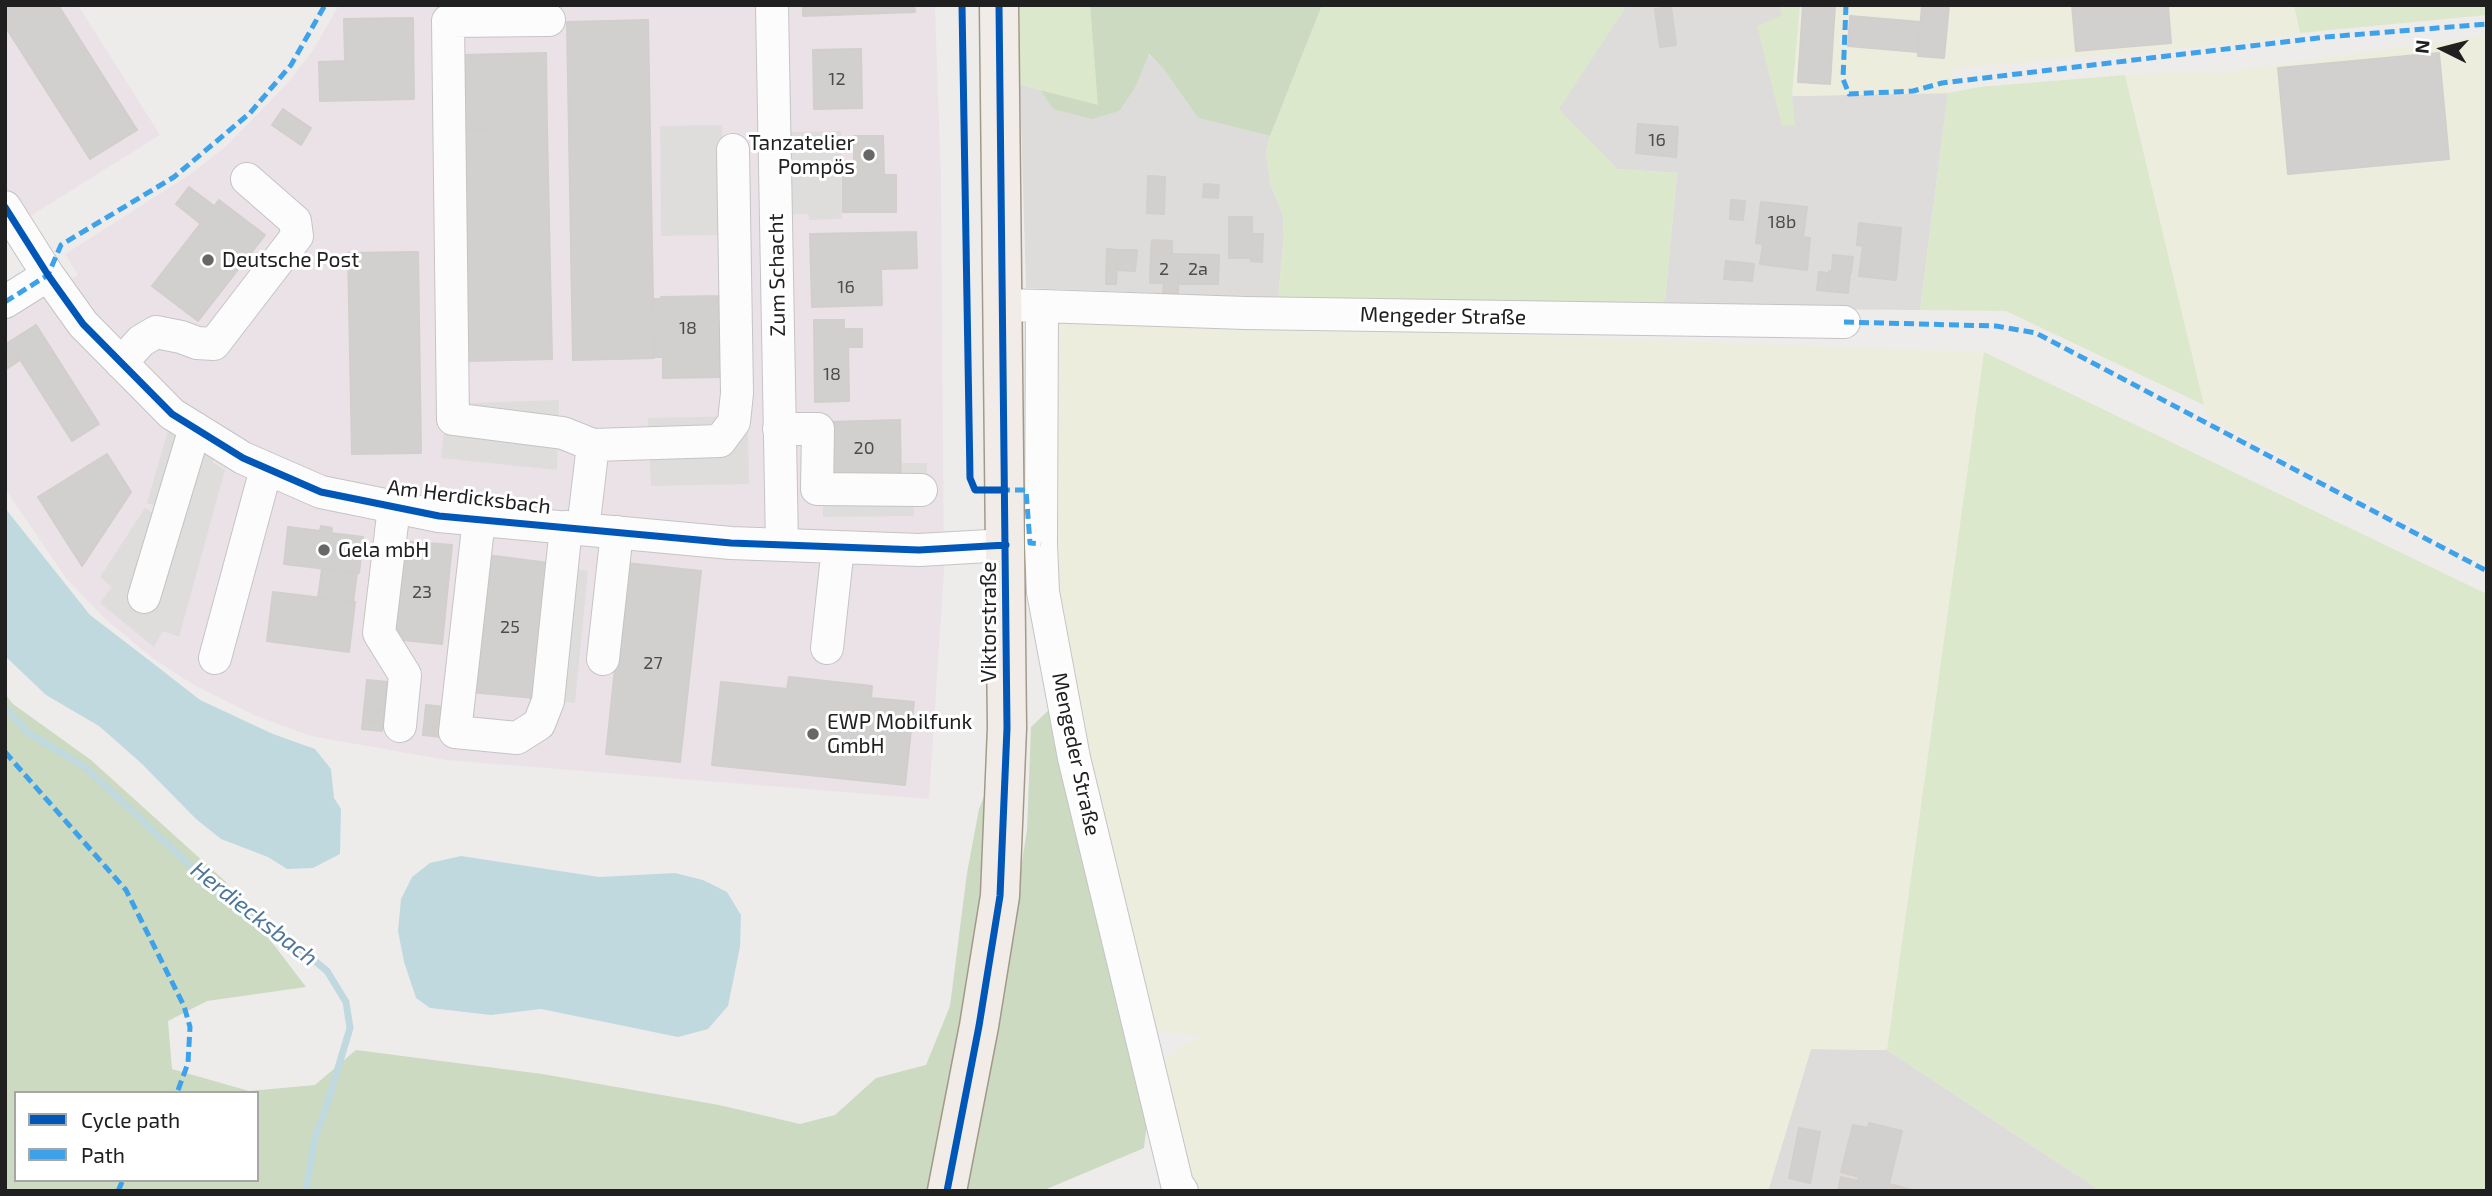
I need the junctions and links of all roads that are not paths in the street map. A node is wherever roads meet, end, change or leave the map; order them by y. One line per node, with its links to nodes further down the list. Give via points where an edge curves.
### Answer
1 (772, 5): 14 (street, Zum Schacht)
2 (999, 5): 9 (main road, Viktorstraße)
3 (549, 20): 15 (street, via 447,21 453,419 563,433)
4 (733, 150): 15 (street, via 734,422 720,441)
5 (247, 179): 12 (street, via 295,221 296,236 214,344 156,332)
6 (5, 207): 7 (street, Am Herdicksbach)
7 (48, 275): 8 (street); 12 (street, Am Herdicksbach, via 83,324)
8 (5, 302)
9 (1002, 305): 10 (street, Mengeder Straße); 23 (main road, Viktorstraße)
10 (1042, 306): 11 (street, Mengeder Straße); 31 (street, Mengeder Straße, via 1043,592 1074,758)
11 (1844, 322)
12 (121, 363): 13 (street, Am Herdicksbach, via 172,414)
13 (195, 428): 16 (street, Am Herdicksbach); 25 (street)
14 (779, 429): 17 (street, via 818,429 817,489); 22 (street, Zum Schacht)
15 (593, 445): 20 (street)
16 (266, 469): 18 (street, Am Herdicksbach, via 321,492); 27 (street)
17 (921, 490)
18 (394, 506): 19 (street, Am Herdicksbach); 29 (street, via 379,633 405,676)
19 (479, 519): 20 (street, Am Herdicksbach); 20 (street, via 456,732 505,737 517,738 539,723 548,701)
20 (575, 528): 21 (street, Am Herdicksbach)
21 (617, 532): 22 (street, Am Herdicksbach); 28 (street)
22 (782, 545): 24 (street, Am Herdicksbach)
23 (1006, 545): 24 (street, Am Herdicksbach, via 919,550); 30 (main road, Viktorstraße, via 1007,728 1000,896)
24 (838, 547): 26 (street)
25 (144, 597)
26 (827, 648)
27 (215, 659)
28 (603, 659)
29 (400, 726)
30 (947, 1191)
31 (1182, 1191)

